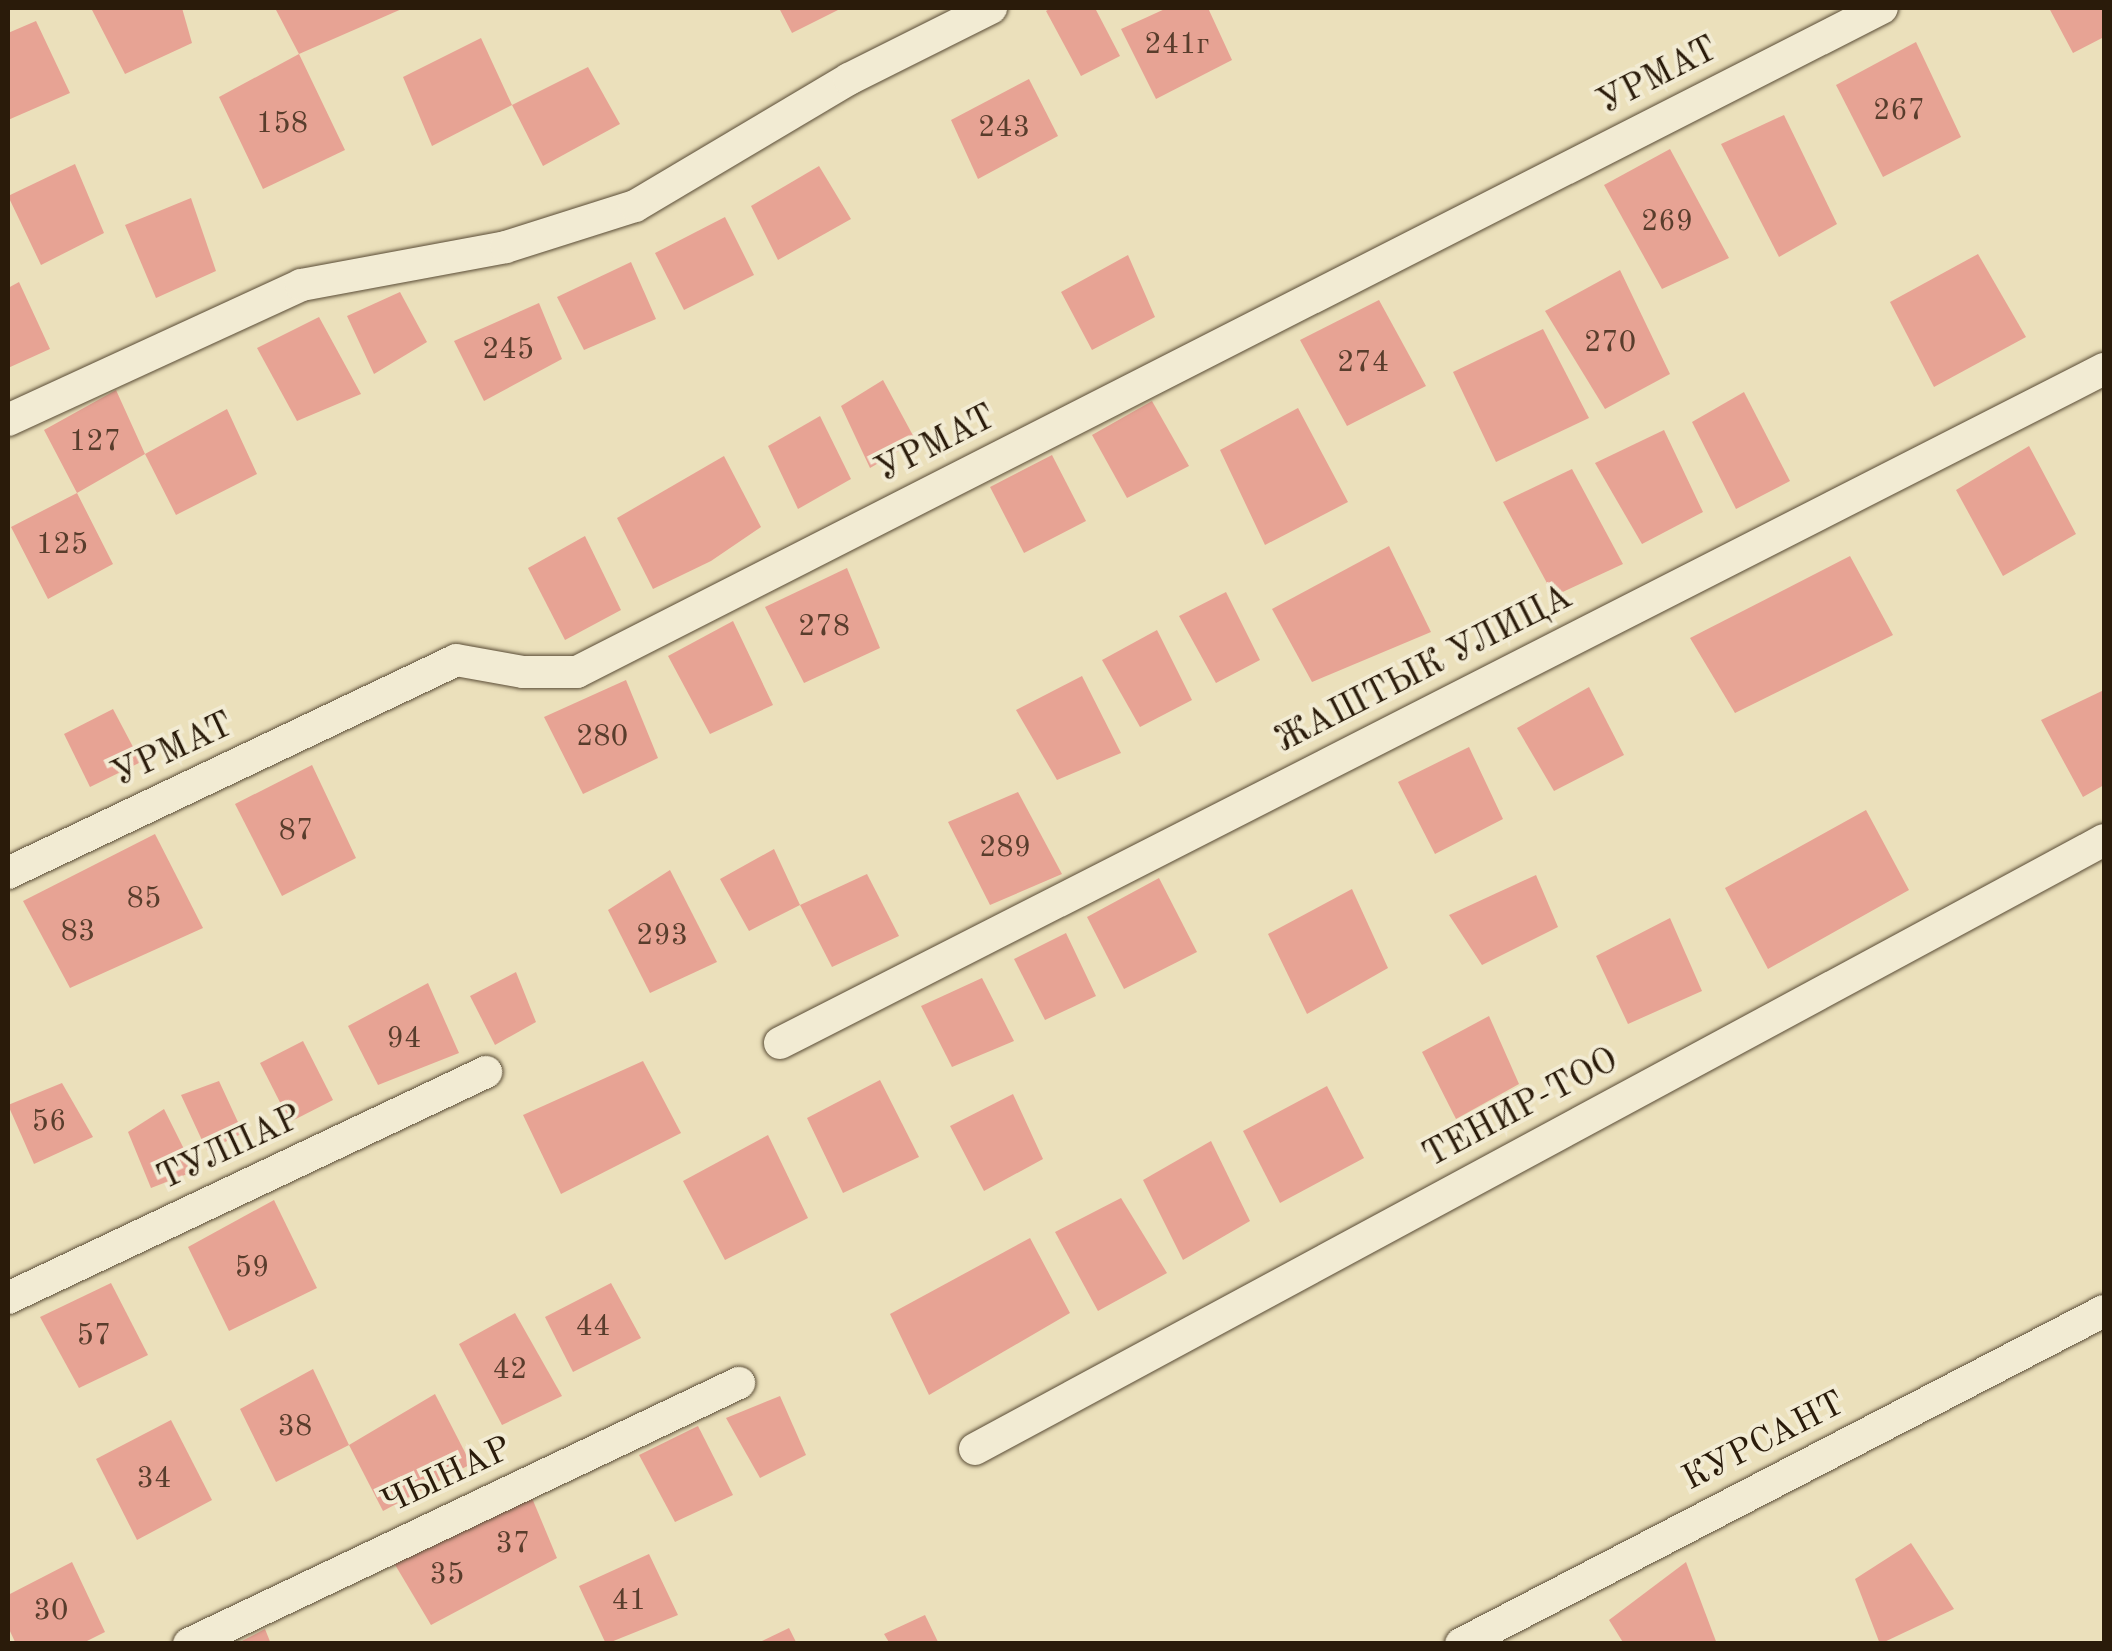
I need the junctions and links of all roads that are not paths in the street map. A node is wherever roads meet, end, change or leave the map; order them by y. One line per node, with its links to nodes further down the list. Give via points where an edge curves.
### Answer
1 (991, 8): 4 (street, via 849,79 635,206 506,247 301,284)
2 (1882, 8): 6 (street, УРМАТ, via 577,672 523,672 456,660)
3 (2104, 369): 7 (street, ЖАШТЫК УЛИЦА)
4 (8, 420)
5 (2104, 840): 12 (street, ТЕНИР-ТОО)
6 (8, 874)
7 (780, 1042)
8 (486, 1072): 9 (street, ТУЛПАР)
9 (8, 1298)
10 (2104, 1311): 14 (street, КУРСАНТ)
11 (739, 1383): 13 (street, ЧЫНАР)
12 (976, 1450)
13 (189, 1644)
14 (1461, 1644)

